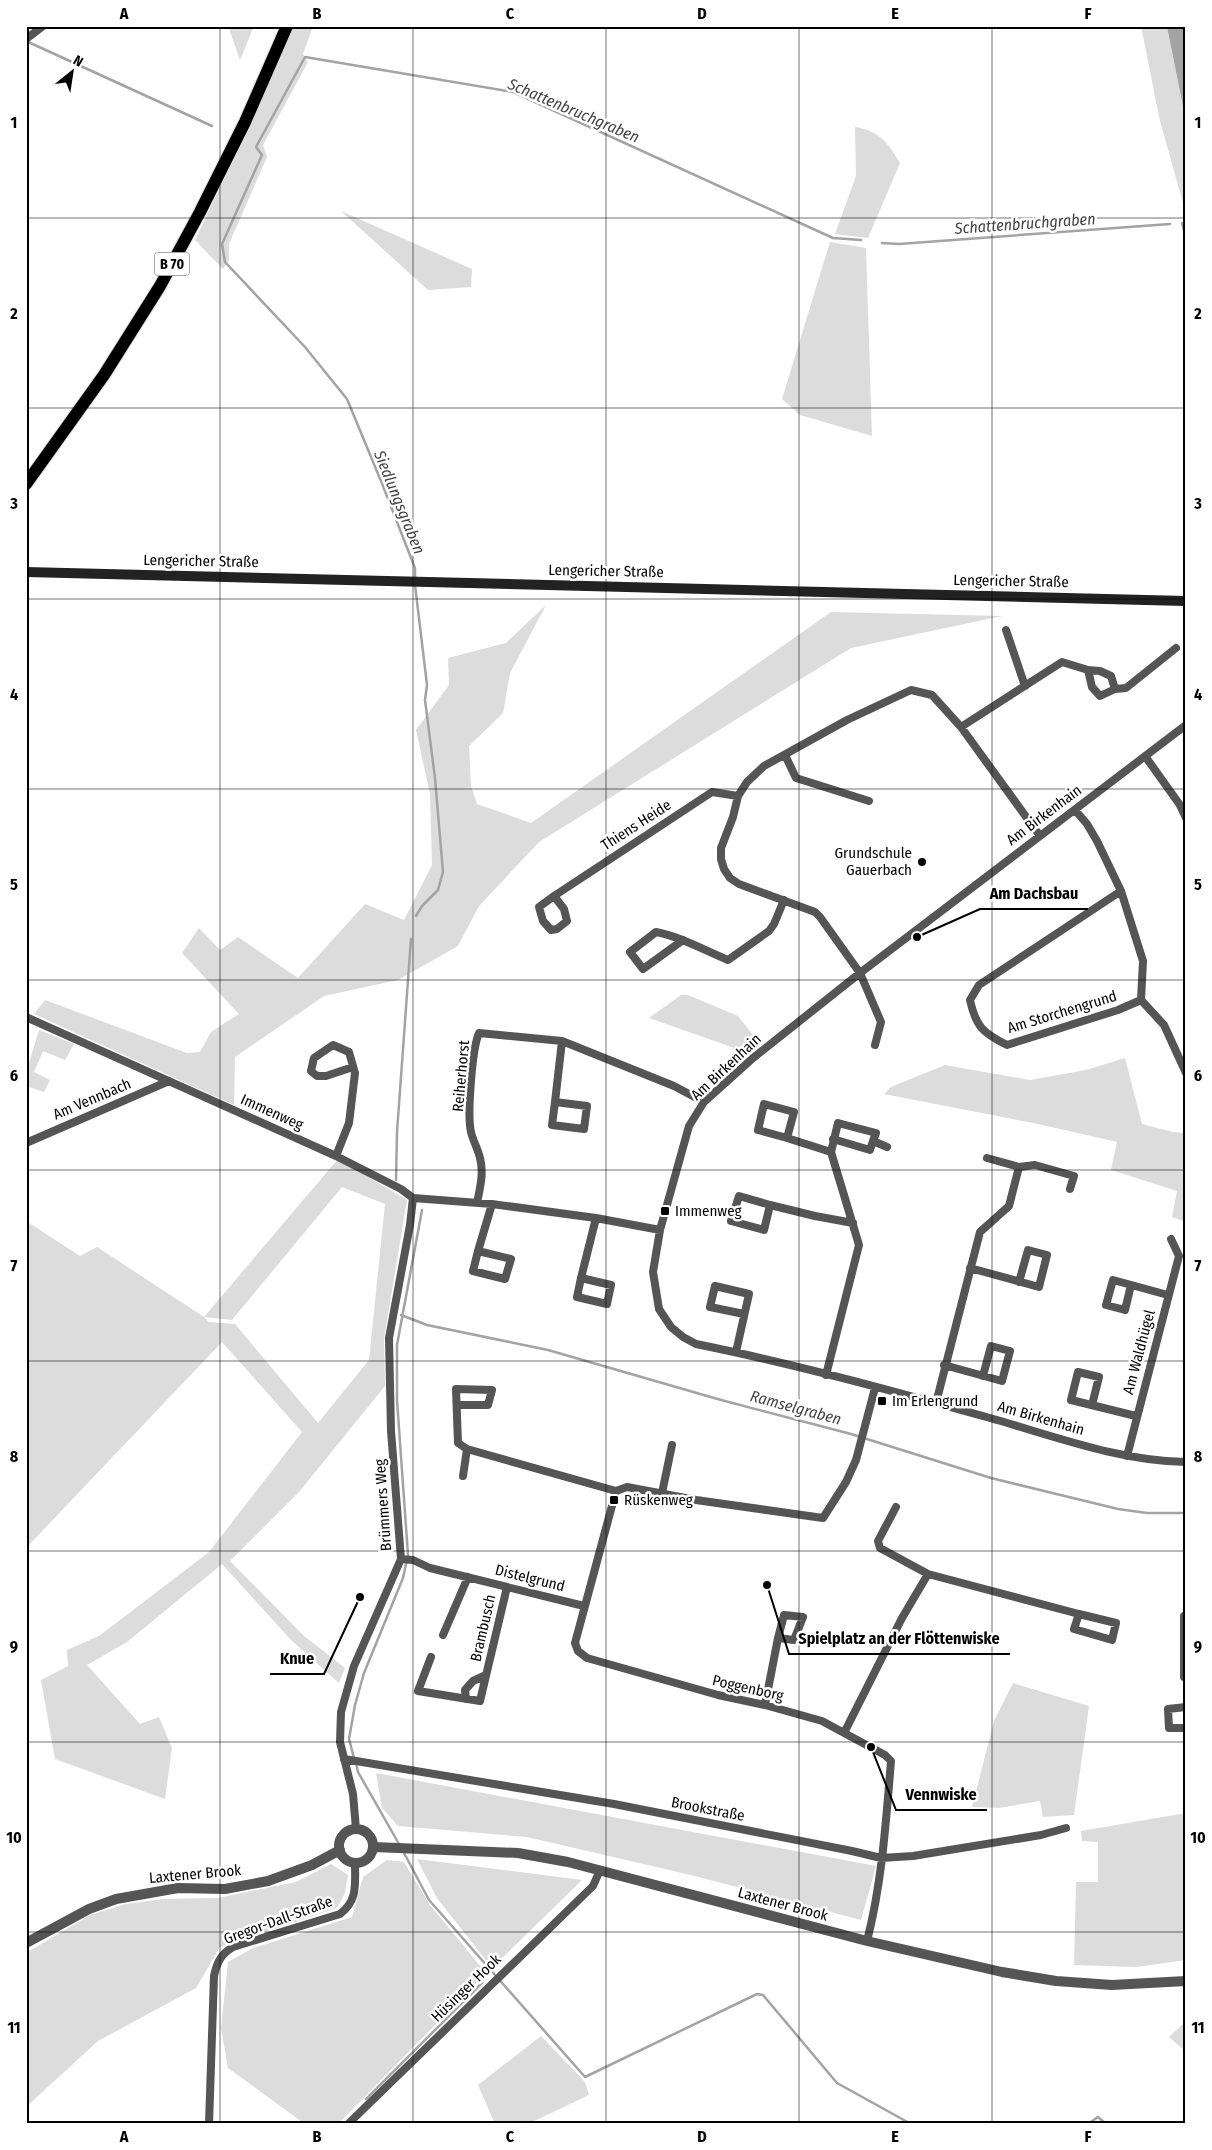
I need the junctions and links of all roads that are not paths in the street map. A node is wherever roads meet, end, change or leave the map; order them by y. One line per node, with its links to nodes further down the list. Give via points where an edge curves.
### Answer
1 (44, 26): 3 (street)
2 (287, 26): 4 (main road, B 70, via 245,122 160,286 104,375)
3 (27, 38)
4 (26, 484)
5 (26, 572): 6 (main road, Lengericher Straße)
6 (1186, 601)
7 (1006, 630): 10 (street)
8 (1176, 648): 11 (street, via 1126,688)
9 (1088, 670): 10 (street, via 1062,662); 11 (street, via 1100,670 1112,676); 11 (street, via 1092,687 1100,696)
10 (1025, 686): 13 (street)
11 (1115, 689)
12 (1186, 725): 15 (street, Am Birkenhain)
13 (961, 727): 14 (street, via 932,695 911,690 847,720); 20 (street)
14 (785, 755): 16 (street, via 764,766); 17 (street, via 796,778)
15 (1145, 756): 18 (street, Am Birkenhain); 19 (street)
16 (738, 796): 22 (street, Thiens Heide, via 712,792); 23 (street, via 721,848 724,869 740,884)
17 (869, 801)
18 (1075, 810): 20 (street, Am Birkenhain); 21 (street, Am Storchengrund, via 1097,841)
19 (1186, 818)
20 (1040, 836): 25 (street, Am Birkenhain)
21 (1121, 891): 26 (street, Am Storchengrund, via 1143,961); 26 (street, Am Storchengrund, via 978,985 970,1000 974,1019 987,1035 1007,1045)
22 (554, 896)
23 (784, 900): 24 (street, via 769,931 728,960); 25 (street, via 814,912)
24 (683, 940): 24 (street, via 656,932 630,952 642,969)
25 (860, 973): 29 (street, via 881,1022); 34 (street, Am Birkenhain, via 753,1058)
26 (1141, 1000): 31 (street, via 1164,1025)
27 (26, 1016): 32 (street, Immenweg)
28 (562, 1041): 33 (street); 34 (street, Reiherhorst, via 674,1086); 46 (street, Reiherhorst, via 479,1033 472,1077 470,1131 480,1159 482,1178)
29 (876, 1045)
30 (353, 1067): 30 (street, via 349,1052 333,1045 314,1058 311,1072 326,1076); 41 (street, via 349,1123)
31 (1186, 1072)
32 (169, 1081): 38 (street, Am Vennbach); 41 (street, Immenweg)
33 (554, 1102): 33 (street, via 587,1106 584,1129 552,1125)
34 (704, 1102): 51 (street, Am Birkenhain, via 690,1126)
35 (787, 1138): 35 (street, via 794,1112 764,1104 758,1130); 40 (street)
36 (833, 1140): 37 (street, via 870,1150); 37 (street, via 838,1123 876,1133); 40 (street)
37 (873, 1141): 39 (street)
38 (26, 1143)
39 (887, 1147)
40 (831, 1152): 50 (street)
41 (336, 1156): 45 (street, Immenweg)
42 (987, 1158): 43 (street)
43 (1019, 1167): 44 (street, via 1035,1165 1074,1176); 54 (street, via 1009,1206 980,1232)
44 (1070, 1189)
45 (413, 1198): 46 (street, Immenweg); 77 (street, Brümmers Weg, via 389,1338 391,1431)
46 (477, 1203): 47 (street, Immenweg)
47 (492, 1204): 49 (street, Immenweg); 53 (street)
48 (770, 1205): 48 (street, via 764,1230 731,1221 739,1196); 50 (street)
49 (596, 1218): 51 (street, Immenweg); 55 (street)
50 (854, 1223): 62 (street, via 859,1245)
51 (660, 1230): 60 (street, Am Birkenhain, via 653,1272 659,1309 671,1327 683,1337 696,1344)
52 (1171, 1239): 58 (street, Am Waldhügel, via 1179,1256)
53 (478, 1251): 53 (street, via 511,1259 505,1279 473,1270)
54 (970, 1268): 56 (street); 61 (street)
55 (581, 1278): 55 (street, via 611,1286 607,1304 577,1297)
56 (1019, 1282): 56 (street, via 1039,1287 1047,1255 1028,1250)
57 (1131, 1285): 58 (street, Am Waldhügel)
58 (1168, 1295): 68 (street, Am Waldhügel)
59 (744, 1314): 59 (street, via 749,1294 715,1286 710,1307); 60 (street)
60 (736, 1352): 62 (street, Am Birkenhain)
61 (944, 1365): 63 (street); 65 (street)
62 (826, 1375): 64 (street, Am Birkenhain)
63 (983, 1376): 63 (street, via 1002,1381 1010,1351 990,1346)
64 (875, 1388): 65 (street, Am Birkenhain); 75 (street, via 856,1460 823,1518)
65 (936, 1403): 71 (street, Am Birkenhain)
66 (457, 1405): 66 (street, via 456,1389 492,1390 488,1405); 70 (street, via 458,1443)
67 (1092, 1405): 67 (street, Am Waldhügel, via 1071,1400 1078,1372 1099,1377); 68 (street, Am Waldhügel)
68 (1136, 1416): 71 (street, Am Waldhügel)
69 (672, 1445): 75 (street)
70 (467, 1449): 73 (street); 74 (street)
71 (1127, 1456): 72 (street, Am Birkenhain)
72 (1186, 1462)
73 (463, 1476)
74 (616, 1491): 75 (street, via 627,1487); 81 (street, Poggenborg)
75 (662, 1493)
76 (896, 1507): 78 (street, via 878,1541 880,1548)
77 (402, 1560): 79 (street, Distelgrund, via 413,1560 430,1568); 95 (street, Brümmers Weg, via 354,1666 341,1712 340,1742)
78 (928, 1574): 82 (street); 94 (street, via 907,1608)
79 (468, 1577): 80 (street, Distelgrund); 85 (street)
80 (506, 1586): 81 (street, Distelgrund); 88 (street, Brambusch)
81 (584, 1606): 91 (street, Poggenborg, via 575,1643 578,1652 587,1658 718,1696)
82 (1079, 1614): 82 (street, via 1074,1629 1112,1640 1116,1623)
83 (1186, 1616): 84 (street)
84 (1184, 1633): 89 (street)
85 (443, 1635)
86 (778, 1638): 91 (street)
87 (431, 1658): 90 (street, via 418,1691)
88 (486, 1675): 90 (street, Brambusch, via 473,1681 465,1690); 90 (street, Brambusch, via 480,1702)
89 (1184, 1677)
90 (466, 1699)
91 (765, 1705): 94 (street, Poggenborg, via 822,1721)
92 (1186, 1707): 93 (street, via 1168,1709 1169,1728)
93 (1186, 1728)
94 (844, 1732): 100 (street, Poggenborg, via 891,1761)
95 (346, 1759): 97 (street, Brümmers Weg); 100 (street, Brookstraße, via 614,1804)
96 (1066, 1828): 100 (street, Brookstraße, via 913,1856)
97 (356, 1829): 98 (street, via 365,1831 372,1838); 99 (street, via 343,1835)
98 (374, 1847): 101 (street, via 368,1859); 102 (street, Laxtener Brook, via 518,1853)
99 (340, 1850): 101 (street, via 348,1861); 104 (street, Laxtener Brook, via 268,1881 225,1889 178,1888 116,1899 89,1909)
100 (881, 1858): 103 (street, Poggenborg)
101 (355, 1863): 106 (street, Gregor-Dall-Straße, via 354,1895 340,1914 233,1948 224,1952 218,1962 214,1976)
102 (600, 1870): 103 (street, Laxtener Brook); 107 (street, Hüsinger Hook, via 593,1886)
103 (867, 1941): 105 (street, Laxtener Brook, via 1056,1981 1112,1985)
104 (26, 1943)
105 (1186, 1981)
106 (208, 2124)
107 (348, 2124)

